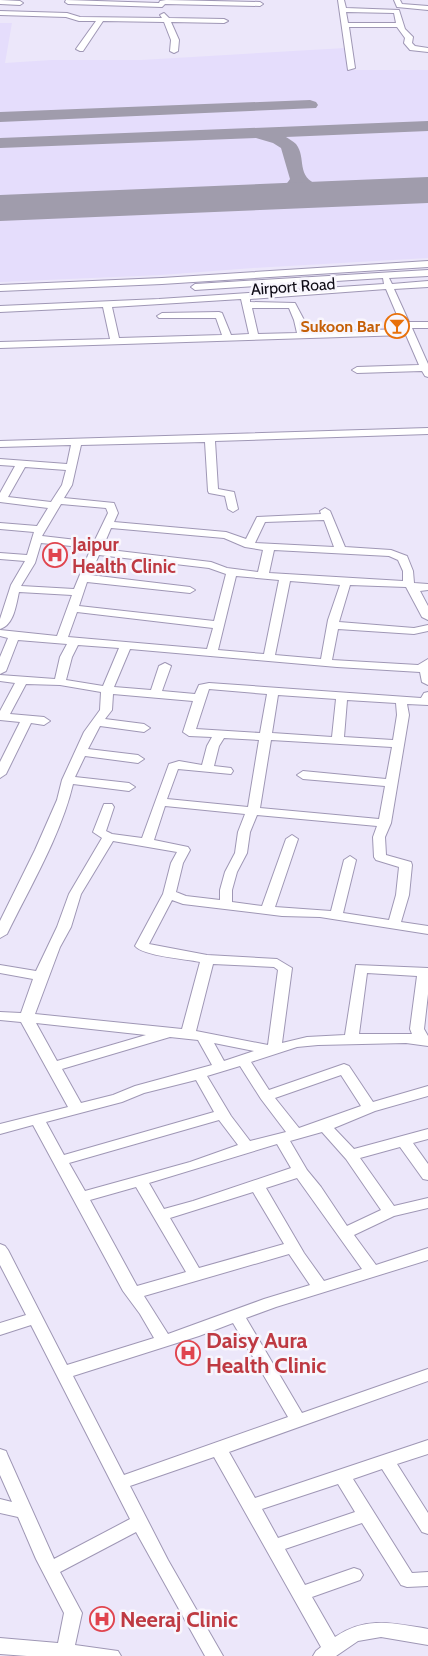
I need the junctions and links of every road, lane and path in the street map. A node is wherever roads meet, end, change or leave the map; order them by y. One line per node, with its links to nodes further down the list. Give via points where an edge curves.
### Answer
1 (70, 0): 4 (street, via 68,2)
2 (341, 0): 10 (street)
3 (0, 2): 6 (street)
4 (104, 2): 5 (street)
5 (162, 2): 7 (street); 14 (street)
6 (20, 3)
7 (260, 4)
8 (398, 6): 9 (street); 10 (street); 17 (street)
9 (428, 8)
10 (342, 10): 18 (street)
11 (204, 12): 16 (street)
12 (0, 14): 13 (street, via 67,15)
13 (100, 20): 14 (street); 20 (street)
14 (166, 20): 16 (street); 22 (street, via 174,40)
15 (224, 21): 16 (street)
16 (205, 22)
17 (399, 25): 18 (street); 19 (street, via 409,37 408,43)
18 (344, 26): 24 (street)
19 (412, 48): 21 (street); 23 (street)
20 (80, 49)
21 (428, 50)
22 (174, 51)
23 (428, 54)
24 (351, 68)
25 (428, 264): 27 (street)
26 (428, 273): 27 (street, Airport Road)
27 (384, 277): 28 (street, Airport Road); 29 (street); 30 (street); 31 (street); 32 (street, Airport Road); 34 (street); 41 (street)
28 (428, 279)
29 (428, 284)
30 (0, 288)
31 (0, 296)
32 (159, 298): 33 (street); 35 (street); 36 (street); 40 (street)
33 (196, 299): 34 (street); 38 (street)
34 (245, 301): 42 (street, via 292,305); 43 (street)
35 (0, 302)
36 (107, 304): 37 (street); 45 (street)
37 (0, 309)
38 (201, 315): 40 (street); 44 (street, via 219,315)
39 (428, 325): 41 (street)
40 (164, 328): 44 (street); 45 (street)
41 (407, 328): 42 (street); 48 (street)
42 (302, 335): 43 (street)
43 (254, 337): 44 (street)
44 (227, 338)
45 (115, 341): 46 (street)
46 (0, 345)
47 (357, 370): 48 (street)
48 (426, 371)
49 (428, 431): 50 (street)
50 (210, 439): 51 (street); 58 (street, via 213,491 230,494)
51 (77, 442): 52 (street); 55 (street)
52 (0, 444)
53 (0, 462): 54 (street)
54 (20, 464): 55 (street); 56 (street)
55 (71, 467): 57 (street, via 67,485)
56 (1, 499): 57 (street)
57 (57, 503): 59 (street, via 110,505 113,514); 61 (street)
58 (233, 509)
59 (108, 525): 62 (street, via 226,535); 64 (street)
60 (0, 526): 61 (street)
61 (39, 534): 64 (street); 67 (street)
62 (249, 545): 63 (street); 65 (street, via 261,519 326,513)
63 (269, 547): 65 (street); 69 (street)
64 (97, 549): 68 (street, via 211,564); 71 (street)
65 (341, 550): 73 (street, via 391,553 403,558)
66 (0, 556): 67 (street)
67 (31, 558): 77 (street)
68 (232, 572): 69 (street); 81 (street)
69 (264, 576): 70 (street)
70 (286, 577): 72 (street); 91 (street)
71 (84, 578): 75 (street); 76 (street)
72 (346, 582): 73 (street); 82 (street)
73 (411, 586): 74 (street); 80 (street)
74 (428, 587)
75 (190, 590)
76 (78, 592): 77 (street); 79 (street)
77 (14, 593): 78 (street); 83 (street, via 7,617)
78 (0, 600)
79 (72, 608): 81 (street); 87 (street)
80 (427, 614)
81 (220, 625): 90 (street)
82 (333, 625): 84 (street, via 414,631); 92 (street)
83 (0, 626)
84 (428, 628)
85 (0, 633): 86 (street)
86 (14, 636): 87 (street); 95 (street)
87 (62, 639): 88 (street)
88 (74, 640): 89 (street); 98 (street)
89 (126, 645): 90 (street); 100 (street)
90 (212, 652): 91 (street)
91 (269, 658): 92 (street)
92 (326, 663): 93 (street, via 421,668)
93 (426, 664): 99 (street)
94 (165, 666): 102 (street)
95 (0, 671)
96 (0, 678): 97 (street)
97 (22, 681): 98 (street); 107 (street)
98 (60, 682): 100 (street)
99 (428, 682)
100 (107, 690): 102 (street); 110 (street, via 106,710)
101 (273, 691): 104 (street); 105 (street, via 205,687); 113 (street)
102 (155, 695): 105 (street)
103 (428, 695): 106 (street, via 426,702)
104 (342, 696): 106 (street); 114 (street)
105 (200, 698): 112 (street, via 189,732)
106 (401, 700): 115 (street, via 403,715)
107 (1, 716): 108 (street)
108 (27, 720): 109 (street); 120 (street)
109 (44, 721)
110 (97, 722): 111 (street); 116 (street)
111 (144, 728)
112 (220, 734): 113 (street); 118 (street)
113 (264, 737): 114 (street); 127 (street)
114 (338, 740): 115 (street)
115 (397, 744): 123 (street)
116 (82, 752): 117 (street); 122 (street)
117 (138, 759)
118 (207, 769): 119 (street); 125 (street, via 173,767)
119 (228, 771)
120 (0, 774)
121 (303, 775): 123 (street)
122 (68, 780): 124 (street); 139 (street, via 63,800 41,850)
123 (391, 783): 128 (street)
124 (129, 787)
125 (160, 802): 127 (street); 131 (street)
126 (108, 807): 129 (street, via 99,832)
127 (252, 812): 128 (street); 134 (street, via 244,832 241,853 231,872)
128 (385, 823): 137 (street, via 379,837 380,857 406,865 404,891)
129 (109, 837): 131 (street); 143 (street, via 75,894)
130 (292, 839): 135 (street)
131 (146, 844): 133 (street, via 184,850 174,871)
132 (350, 860): 136 (street)
133 (169, 894): 134 (street, via 183,900); 140 (street, via 142,946)
134 (226, 905): 135 (street)
135 (267, 910): 136 (street)
136 (336, 916): 137 (street)
137 (394, 924): 138 (street)
138 (428, 930)
139 (0, 934)
140 (207, 959): 146 (street); 150 (street, via 277,964 285,968)
141 (0, 969): 143 (street)
142 (426, 972): 148 (street, via 362,968); 149 (street, via 417,1030)
143 (41, 976): 145 (street)
144 (0, 1016): 145 (street)
145 (26, 1018): 146 (street); 152 (street)
146 (181, 1033): 147 (street); 152 (street)
147 (203, 1036): 150 (street); 153 (street)
148 (351, 1040): 149 (street); 150 (street, via 314,1040)
149 (424, 1040)
150 (274, 1051): 151 (street)
151 (244, 1060): 153 (street); 156 (street)
152 (55, 1066): 158 (street)
153 (220, 1066): 154 (street)
154 (198, 1074): 158 (street); 159 (street)
155 (426, 1095): 157 (street)
156 (266, 1096): 157 (street, via 344,1069); 164 (street)
157 (370, 1108): 161 (street)
158 (77, 1109): 160 (street)
159 (223, 1114): 166 (street); 168 (street)
160 (37, 1120): 162 (street); 168 (street)
161 (324, 1126): 164 (street); 167 (street)
162 (0, 1129)
163 (428, 1134): 165 (street)
164 (288, 1136): 166 (street); 169 (street)
165 (402, 1140): 167 (street); 170 (street)
166 (247, 1147): 171 (street)
167 (351, 1155): 175 (street)
168 (60, 1161): 173 (street)
169 (300, 1170): 172 (street); 177 (street)
170 (428, 1175)
171 (141, 1182): 173 (street); 176 (street)
172 (257, 1186): 176 (street); 178 (street)
173 (81, 1198): 184 (street)
174 (428, 1203): 175 (street)
175 (390, 1212): 177 (street)
176 (160, 1214): 182 (street)
177 (344, 1233): 181 (street)
178 (293, 1246): 182 (street); 183 (street)
179 (0, 1250): 186 (street)
180 (428, 1254): 181 (street)
181 (373, 1272): 183 (street)
182 (196, 1274): 184 (street)
183 (321, 1288): 185 (street)
184 (133, 1293): 188 (street)
185 (237, 1316): 188 (street); 191 (street)
186 (35, 1318): 187 (street); 189 (street)
187 (0, 1329)
188 (164, 1341): 189 (street)
189 (63, 1373): 197 (street)
190 (428, 1375): 191 (street)
191 (298, 1420): 192 (street)
192 (218, 1448): 197 (street); 199 (street)
193 (426, 1451): 195 (street)
194 (0, 1456): 200 (street)
195 (386, 1461): 196 (street); 203 (street)
196 (342, 1476): 199 (street); 201 (street)
197 (120, 1483): 202 (street)
198 (0, 1506): 200 (street)
199 (251, 1506): 204 (street)
200 (24, 1512): 205 (street)
201 (366, 1515): 204 (street); 207 (street, via 407,1580)
202 (140, 1522): 205 (street); 214 (street)
203 (428, 1527)
204 (274, 1546): 208 (street)
205 (50, 1569): 212 (street, via 73,1613)
206 (354, 1575): 208 (street)
207 (428, 1579)
208 (301, 1594): 211 (street)
209 (428, 1637): 211 (street, via 381,1629 354,1634)
210 (0, 1646): 212 (street)
211 (327, 1652)
212 (65, 1654): 213 (street)
213 (112, 1656)
214 (214, 1656)

